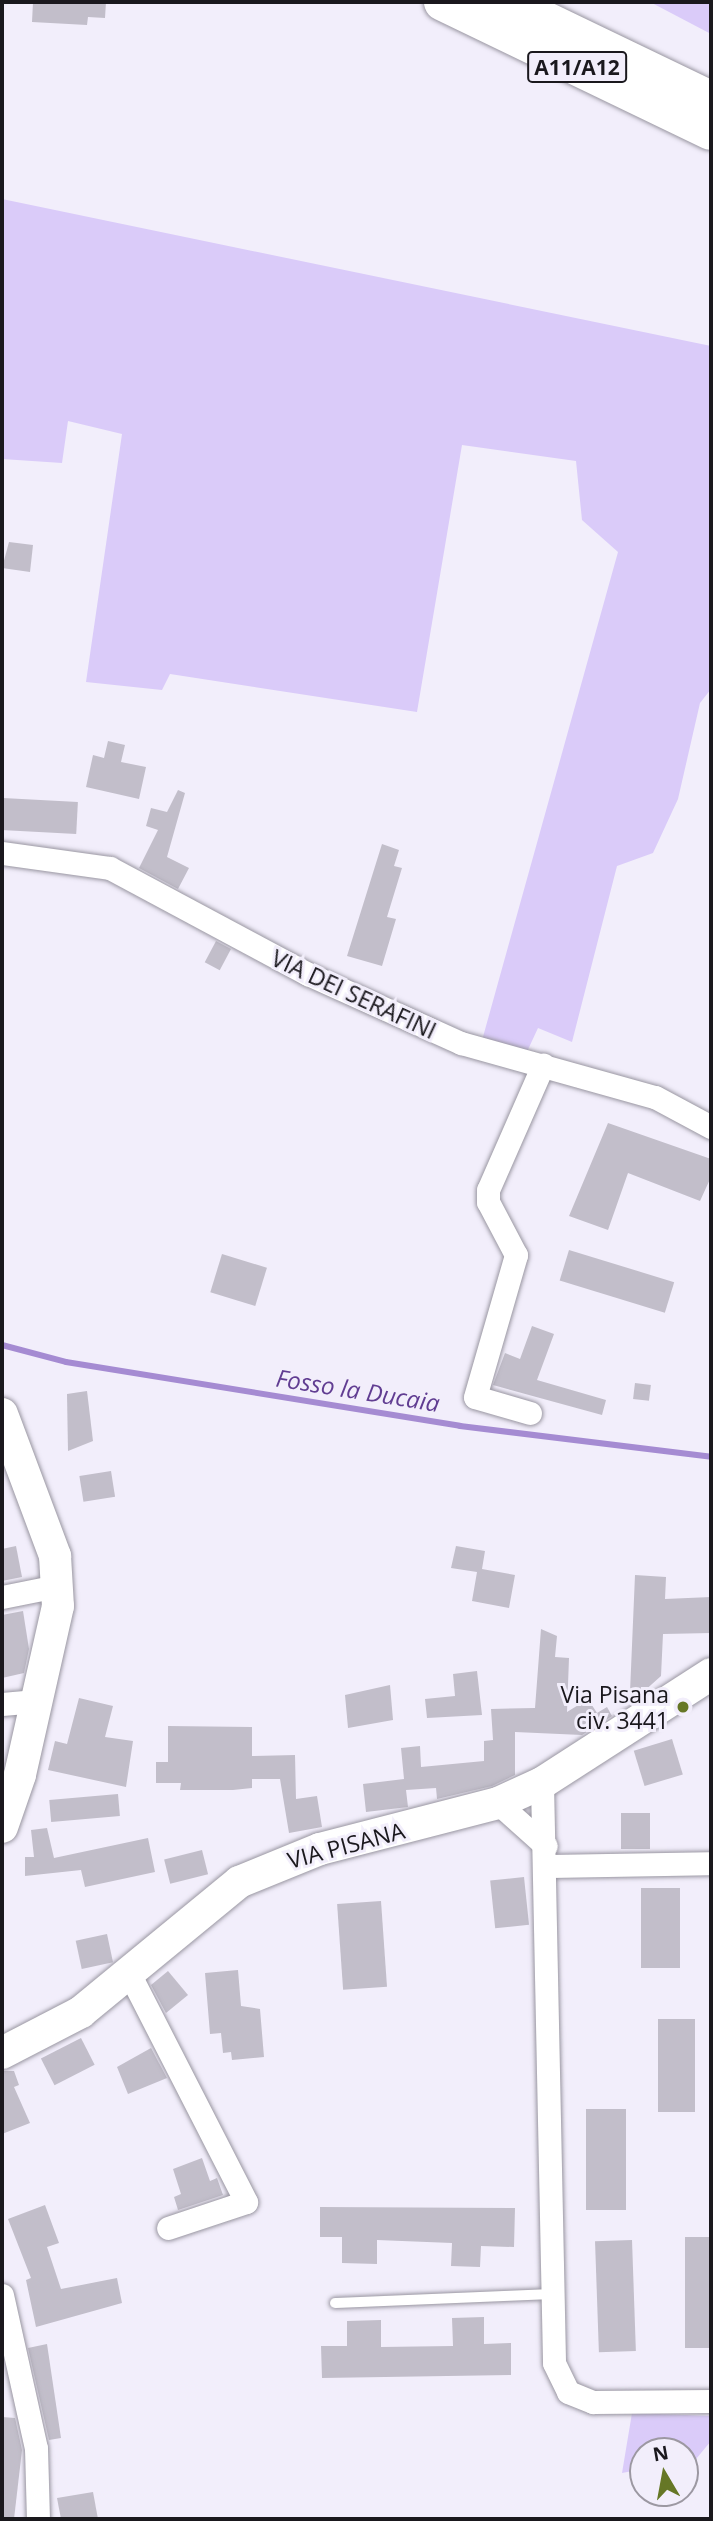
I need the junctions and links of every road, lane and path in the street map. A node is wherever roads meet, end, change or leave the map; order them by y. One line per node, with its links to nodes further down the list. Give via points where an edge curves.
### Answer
1 (443, 2): 4 (highway, A11/A12)
2 (507, 2): 3 (highway, A11/A12)
3 (711, 100)
4 (711, 131)
5 (2, 853): 6 (street, VIA DEI SERAFINI, via 110,868 333,986 461,1044)
6 (542, 1065): 7 (street, VIA DEI SERAFINI, via 655,1097); 8 (street, via 488,1190 488,1202 516,1255 475,1397)
7 (711, 1127)
8 (530, 1413)
9 (2, 1414): 10 (main road)
10 (9, 1452): 11 (main road, via 45,1522)
11 (57, 1586): 12 (street); 14 (main road, via 54,1634)
12 (2, 1597)
13 (711, 1674): 16 (main road, VIA PISANA)
14 (39, 1701): 15 (street); 18 (main road)
15 (2, 1704)
16 (542, 1783): 17 (main road, VIA PISANA); 19 (street)
17 (498, 1803): 19 (street); 21 (main road, VIA PISANA, via 268,1867 225,1892)
18 (2, 1827)
19 (546, 1856): 20 (street); 24 (street)
20 (711, 1863)
21 (130, 1975): 22 (main road, VIA PISANA, via 81,2012); 23 (street, via 246,2202)
22 (2, 2053)
23 (168, 2228)
24 (553, 2294): 26 (lane); 27 (street, via 554,2363 568,2392 593,2402)
25 (2, 2295): 28 (street, via 36,2448)
26 (335, 2303)
27 (711, 2401)
28 (38, 2519)

